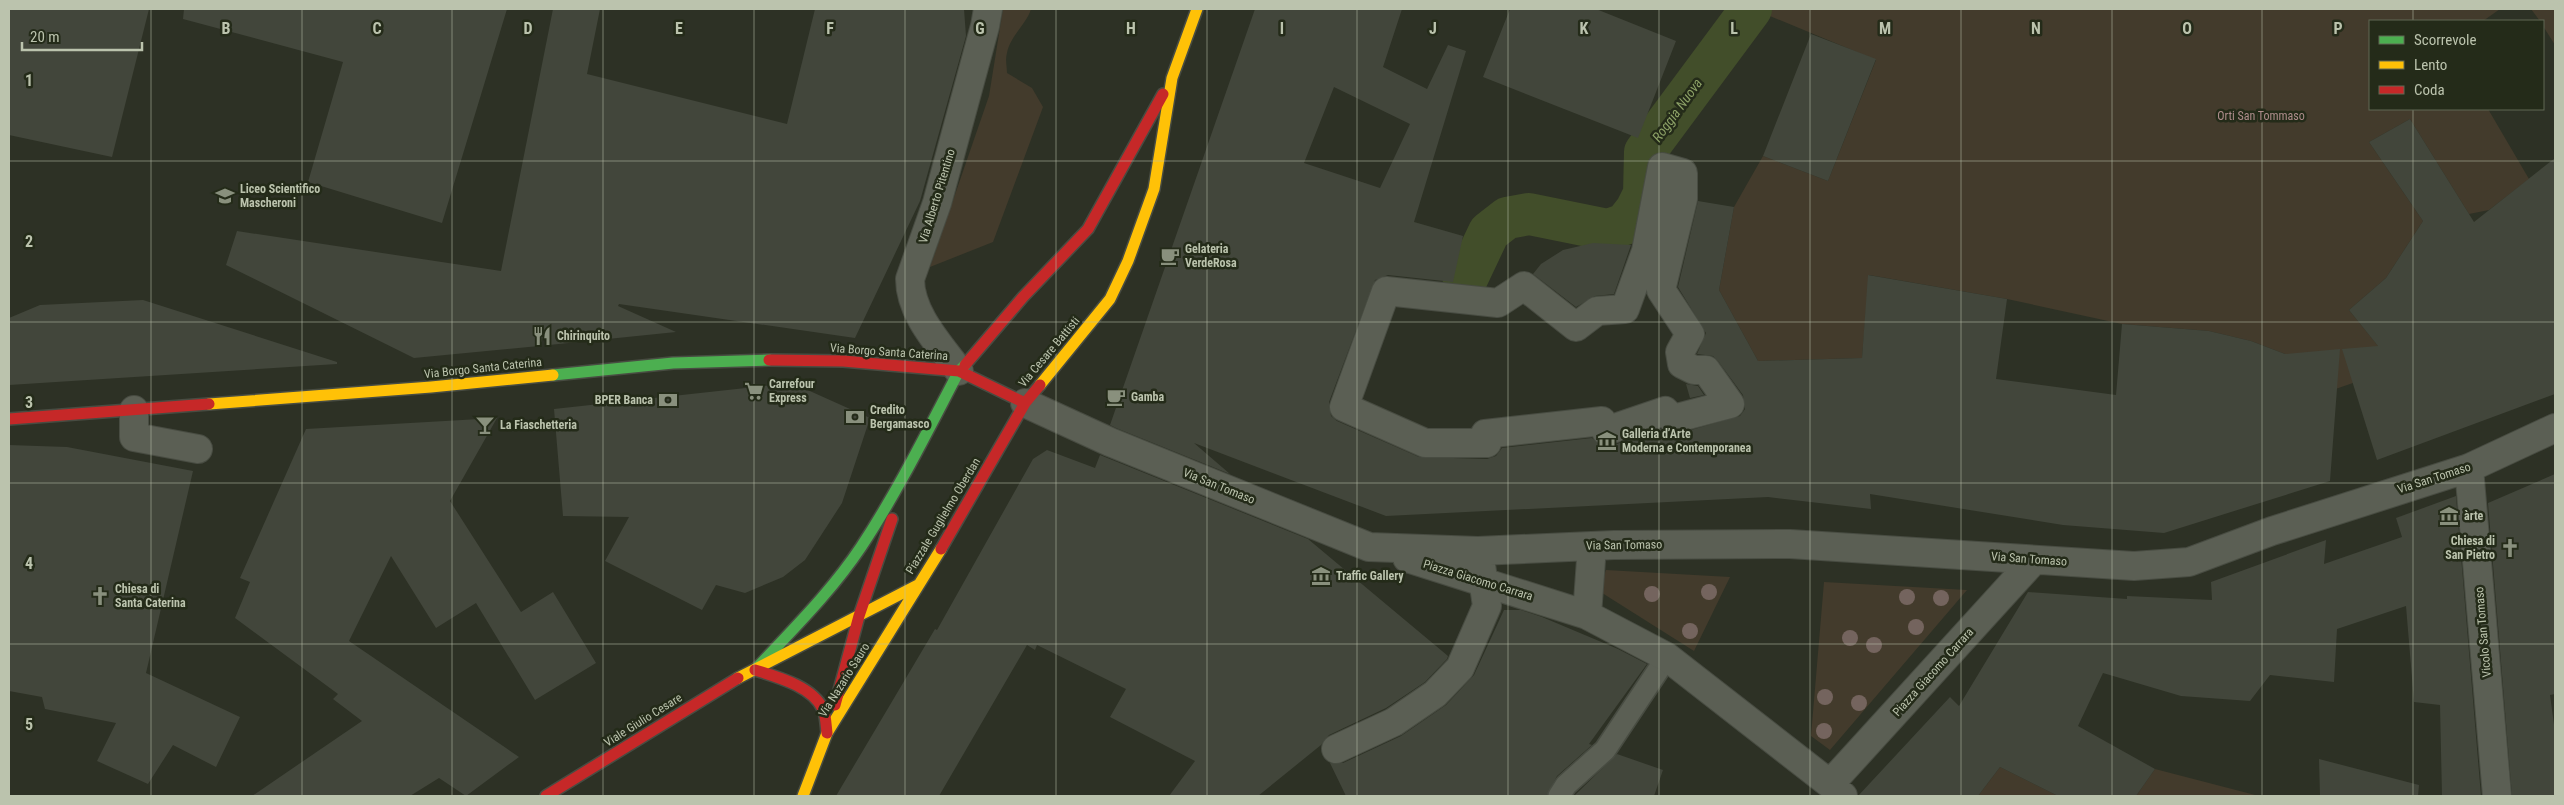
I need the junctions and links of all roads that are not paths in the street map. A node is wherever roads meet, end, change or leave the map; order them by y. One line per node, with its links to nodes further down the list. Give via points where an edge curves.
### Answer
1 (988, 9): 5 (street, Via Alberto Pitentino, via 937,203 910,279 910,289 919,312)
2 (1197, 9): 3 (street, Via Cesare Battisti)
3 (1172, 78): 5 (street, Via Cesare Battisti, via 1088,229); 6 (street, Via Cesare Battisti, via 1154,189 1128,261 1110,299)
4 (1386, 292): 4 (street, via 1498,303 1524,286 1576,327 1597,312 1625,309 1646,250 1662,167 1683,173 1682,199 1661,290 1690,334 1680,352 1682,364 1694,370 1706,370 1730,404 1673,419 1665,411 1606,431 1602,421 1485,434 1487,443 1424,443 1344,407)
5 (959, 371): 6 (street, Via Cesare Battisti); 7 (street, Via Borgo Santa Caterina, via 843,361 673,363 431,387); 12 (street)
6 (1025, 403): 14 (street, Via San Tomaso, via 1110,442); 18 (street, Piazzale Guglielmo Oberdan)
7 (134, 410): 8 (street, Via Borgo Santa Caterina); 10 (street, via 134,437)
8 (9, 419)
9 (2555, 428): 11 (street, Via San Tomaso)
10 (198, 449)
11 (2469, 468): 16 (street, Via San Tomaso, via 2272,531 2190,562 2134,566); 29 (street, Vicolo San Tomaso)
12 (908, 470): 20 (street); 22 (street, via 828,592)
13 (1592, 546): 15 (street, Via San Tomaso); 16 (street, Via San Tomaso, via 1790,544); 19 (street)
14 (1370, 547): 15 (street, Via San Tomaso); 17 (street, Piazza Giacomo Carrara)
15 (1478, 551): 17 (street)
16 (2034, 560): 25 (street, Piazza Giacomo Carrara, via 1852,761)
17 (1483, 582): 19 (street, Piazza Giacomo Carrara); 24 (street, via 1487,606 1460,668 1434,694 1394,722)
18 (919, 584): 20 (street, Piazzale Guglielmo Oberdan); 23 (street, Via Nazario Sauro)
19 (1587, 615): 21 (street, Piazza Giacomo Carrara)
20 (859, 616): 22 (street, Piazzale Guglielmo Oberdan); 23 (street)
21 (1667, 657): 25 (street, Piazza Giacomo Carrara); 28 (lane, via 1605,750 1566,784)
22 (756, 670): 23 (street, via 792,684 817,701 823,709); 26 (street, Viale Giulio Cesare, via 722,687)
23 (827, 733): 27 (street, Via Nazario Sauro)
24 (1336, 749)
25 (1836, 790)
26 (546, 796)
27 (803, 796)
28 (1559, 796)
29 (2497, 796)

